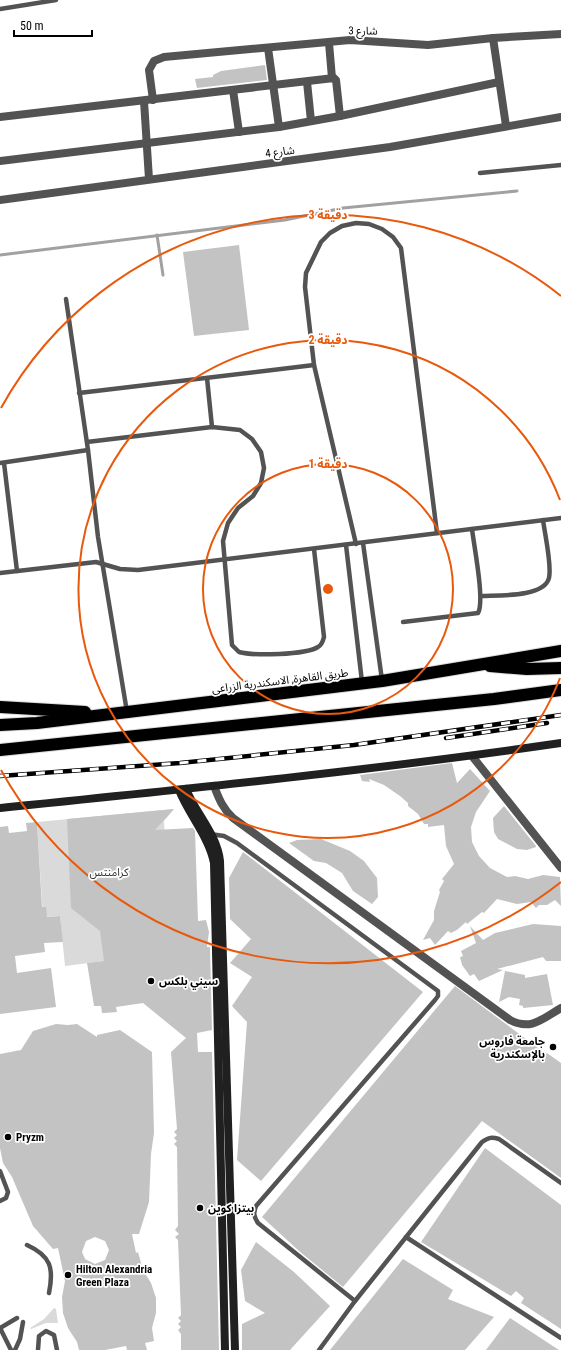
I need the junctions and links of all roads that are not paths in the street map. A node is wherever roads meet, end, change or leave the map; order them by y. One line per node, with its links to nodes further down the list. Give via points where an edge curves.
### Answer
1 (56, 0): 2 (lane)
2 (0, 9)
3 (561, 34): 4 (street, شارع 3)
4 (493, 38): 5 (street, شارع 3, via 428,45 350,40); 9 (street)
5 (329, 43): 6 (street, شارع 3); 7 (street)
6 (268, 48): 10 (street); 12 (street, شارع 3, via 164,57 154,61 150,70)
7 (332, 78): 8 (street); 13 (street, via 336,80)
8 (307, 82): 10 (street); 16 (street)
9 (499, 82): 13 (street); 17 (street)
10 (273, 85): 11 (street); 18 (street)
11 (233, 90): 12 (street); 19 (street)
12 (148, 100): 15 (street); 20 (street)
13 (340, 116): 16 (street)
14 (561, 117): 17 (street, شارع 4)
15 (0, 118)
16 (311, 121): 18 (street)
17 (506, 126): 24 (street, شارع 4, via 390,147)
18 (279, 127): 19 (street)
19 (239, 132): 20 (street)
20 (147, 143): 21 (street); 24 (street)
21 (0, 161)
22 (561, 165): 23 (lane)
23 (480, 173)
24 (149, 179): 25 (street, شارع 4)
25 (0, 200)
26 (66, 298): 29 (lane)
27 (314, 365): 28 (lane); 37 (lane, via 305,287 306,273 314,254 330,233 342,226 356,223 382,229 393,237 401,248); 39 (lane)
28 (207, 378): 29 (lane); 30 (lane)
29 (80, 393): 31 (lane)
30 (212, 427): 31 (lane); 42 (lane, via 240,430 252,439 261,452 264,468 261,483 253,496 238,508 228,523 223,541)
31 (87, 442): 32 (lane)
32 (88, 450): 33 (lane); 43 (lane, via 95,515)
33 (2, 463): 44 (lane)
34 (561, 518): 35 (lane)
35 (543, 520): 36 (lane); 46 (lane, via 549,570 548,580 544,586 532,592)
36 (472, 529): 37 (lane); 46 (lane)
37 (438, 533): 38 (lane)
38 (363, 543): 39 (lane); 51 (lane)
39 (356, 544): 40 (lane)
40 (346, 545): 41 (lane); 52 (lane)
41 (314, 549): 42 (lane); 42 (lane, via 324,637 319,646 297,652 242,653 233,648)
42 (224, 560): 43 (lane, via 134,570 120,570)
43 (104, 564): 44 (lane, via 93,562); 55 (lane)
44 (17, 571): 45 (lane)
45 (0, 573)
46 (480, 596): 47 (lane, via 481,608 478,613)
47 (403, 622)
48 (561, 651): 49 (highway, طريق القاهرة, الاسكندرية الزراعى)
49 (478, 664): 50 (highway, via 516,669); 51 (highway, طريق القاهرة, الاسكندرية الزراعى)
50 (561, 668)
51 (382, 681): 52 (highway, طريق القاهرة, الاسكندرية الزراعى)
52 (362, 684): 55 (highway, طريق القاهرة, الاسكندرية الزراعى)
53 (561, 690): 59 (highway)
54 (0, 707): 56 (highway)
55 (127, 712): 56 (highway, طريق القاهرة, الاسكندرية الزراعى)
56 (108, 714): 57 (highway, طريق القاهرة, الاسكندرية الزراعى)
57 (0, 725)
58 (561, 744): 60 (street)
59 (0, 750)
60 (472, 756): 61 (street); 65 (street)
61 (214, 786): 62 (street); 66 (street, via 225,811 233,818 510,1020 526,1025 534,1024)
62 (183, 789): 63 (street); 64 (street, via 191,815)
63 (0, 808)
64 (207, 834): 67 (street, via 214,868); 74 (lane, via 224,836 237,843 438,991 436,1000 256,1206 254,1212 258,1223)
65 (561, 868)
66 (561, 1008)
67 (222, 1035): 83 (street); 84 (street)
68 (0, 1171): 70 (lane, via 8,1192 6,1198)
69 (561, 1183): 71 (lane, via 500,1140 494,1137 487,1138)
70 (0, 1201)
71 (406, 1237): 74 (lane); 78 (lane)
72 (27, 1245): 73 (lane, via 40,1252 50,1265 52,1278)
73 (49, 1293)
74 (355, 1301): 85 (lane)
75 (17, 1318): 77 (lane)
76 (22, 1322): 80 (lane, via 20,1339)
77 (0, 1328): 79 (lane)
78 (561, 1338)
79 (11, 1350)
80 (15, 1350)
81 (38, 1350): 82 (lane, via 39,1336 46,1331 54,1336)
82 (58, 1350)
83 (225, 1350)
84 (235, 1350)
85 (319, 1350)

